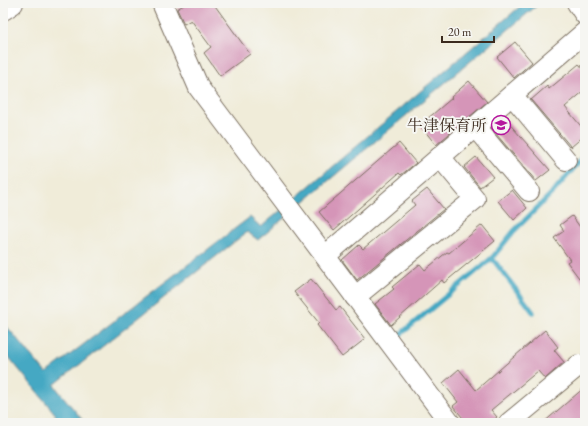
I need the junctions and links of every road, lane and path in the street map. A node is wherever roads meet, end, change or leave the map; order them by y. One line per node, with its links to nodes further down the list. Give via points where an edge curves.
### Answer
1 (12, 3): 4 (main road)
2 (162, 3): 12 (street, via 198,88)
3 (577, 3): 5 (street)
4 (3, 9)
5 (585, 15)
6 (585, 32): 7 (street)
7 (512, 95): 8 (street); 10 (street)
8 (475, 127): 9 (street); 11 (street)
9 (440, 157): 12 (street); 13 (street, via 475,199)
10 (566, 160)
11 (529, 191)
12 (325, 256): 13 (street)
13 (356, 297): 15 (street)
14 (578, 365): 16 (street)
15 (450, 423)
16 (509, 423)

